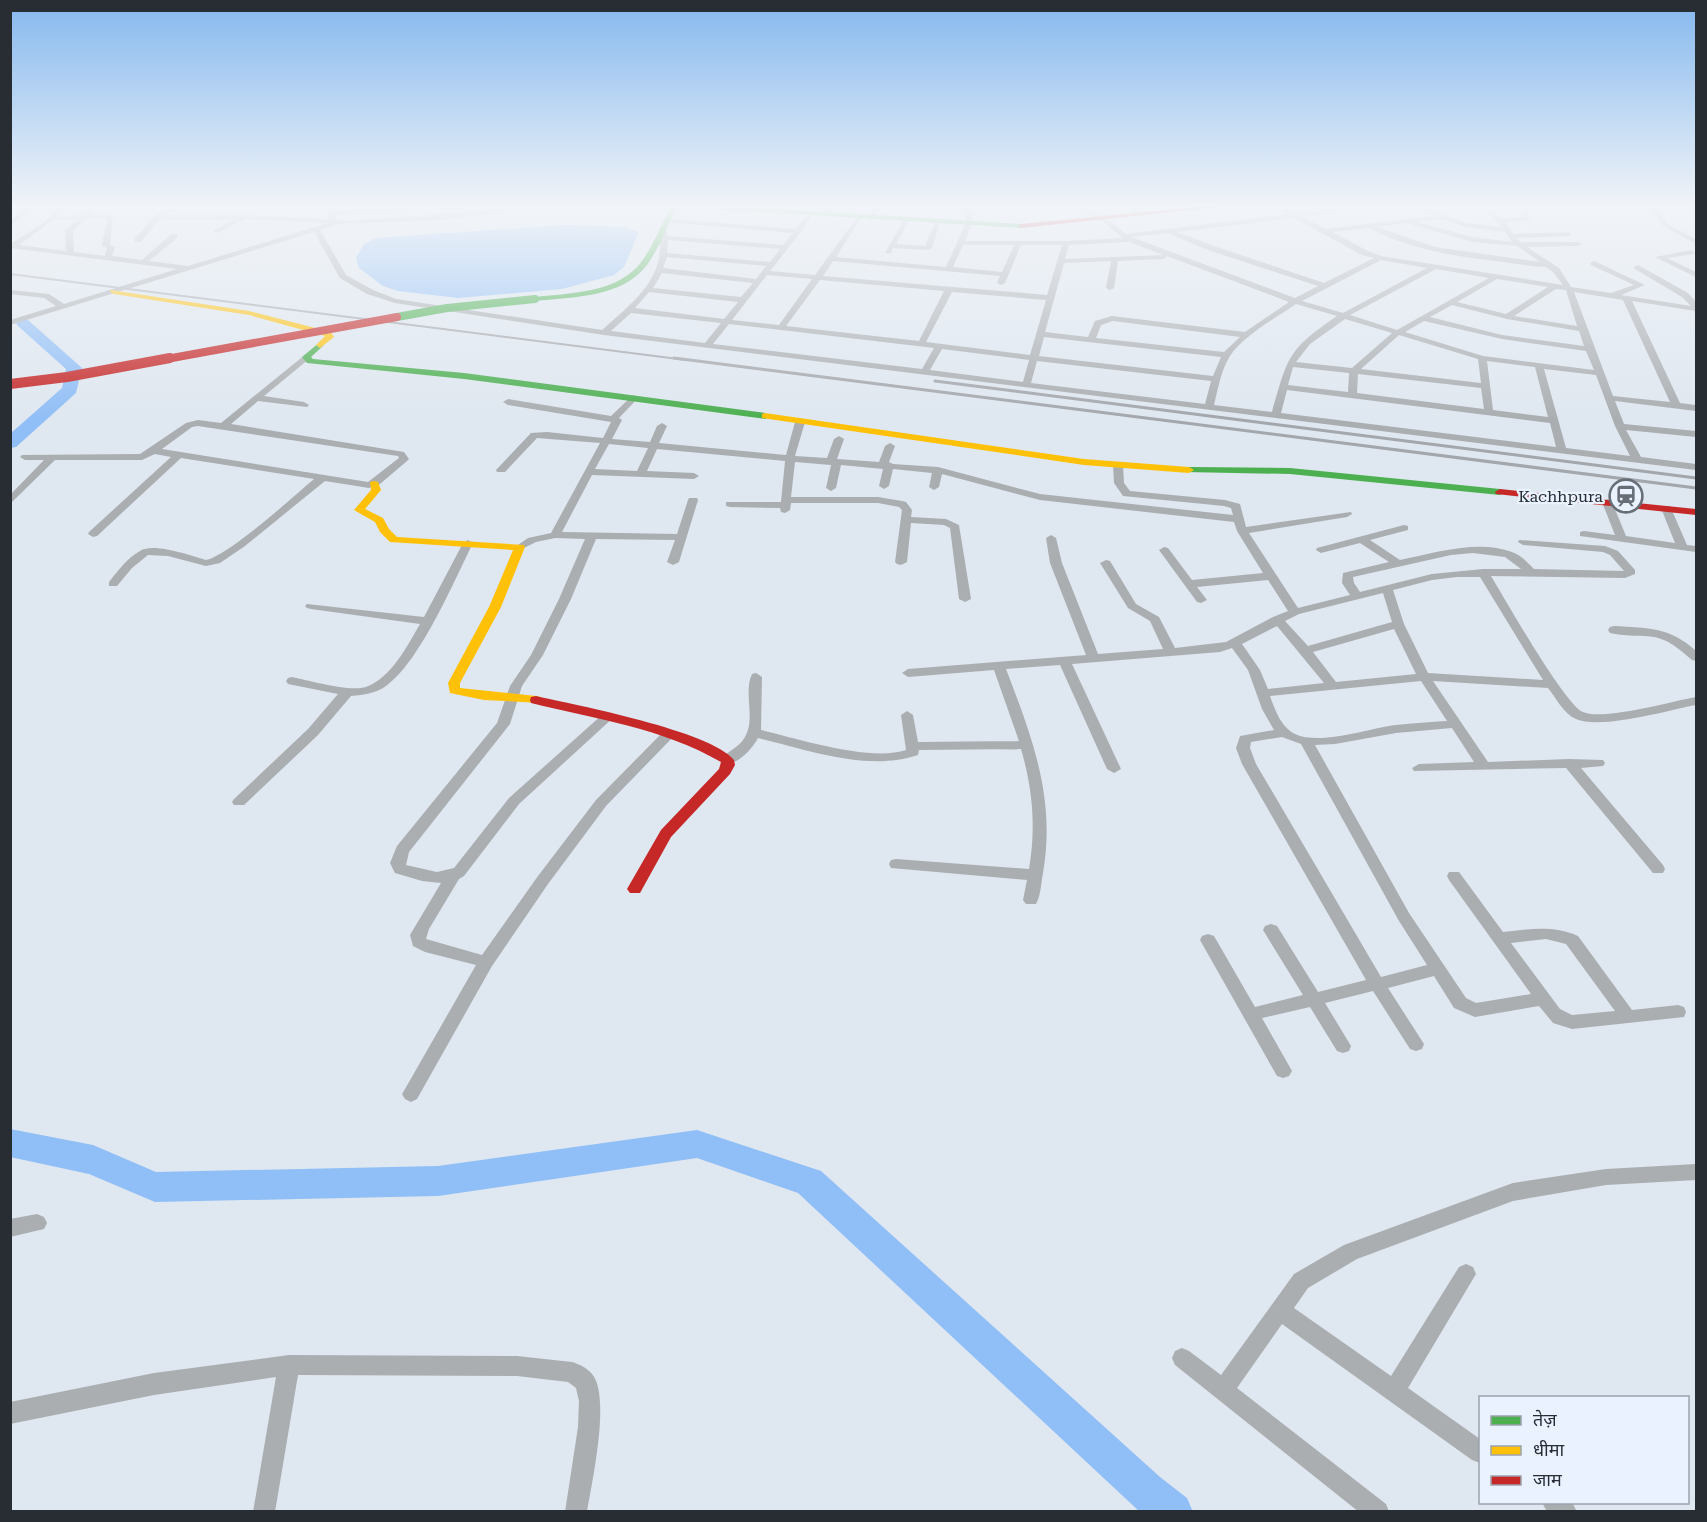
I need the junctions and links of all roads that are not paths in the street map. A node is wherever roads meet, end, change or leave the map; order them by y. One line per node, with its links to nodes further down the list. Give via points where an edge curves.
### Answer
1 (159, 278): 28 (street)
2 (346, 278): 46 (street, via 395,302)
3 (627, 278): 65 (street, bridge, via 583,293 447,308 77,376)
4 (655, 278): 26 (street)
5 (731, 278): 20 (street)
6 (761, 278): 20 (street)
7 (816, 278): 44 (street)
8 (828, 278): 24 (street)
9 (1003, 278): 29 (street)
10 (1057, 278): 31 (street)
11 (1112, 278): 23 (street)
12 (1231, 278): 34 (street)
13 (1301, 278): 21 (street)
14 (1341, 278): 21 (street)
15 (1415, 278): 39 (street)
16 (1494, 278): 22 (street); 35 (street)
17 (1562, 278): 25 (street)
18 (1626, 278): 30 (street, via 1641,285)
19 (1657, 278): 37 (street, via 1685,295)
20 (758, 281): 33 (street)
21 (1325, 286): 34 (street)
22 (1554, 287): 25 (street); 40 (street)
23 (1110, 288)
24 (950, 289): 29 (street); 51 (street)
25 (1569, 289): 30 (street); 45 (street)
26 (649, 290): 33 (street); 38 (street)
27 (10, 292): 36 (street, via 46,296)
28 (114, 292): 36 (street); 57 (street, via 252,314 328,334 330,337)
29 (996, 293): 31 (street)
30 (1610, 296): 32 (street)
31 (1052, 298): 48 (street)
32 (1628, 299): 37 (street); 75 (street)
33 (743, 300): 42 (street)
34 (1295, 301): 39 (street); 49 (street)
35 (1452, 303): 40 (street); 41 (street)
36 (63, 307): 43 (street)
37 (1696, 307)
38 (630, 310): 42 (street); 46 (street)
39 (1345, 316): 47 (street); 59 (street, via 1305,344)
40 (1507, 317): 45 (street)
41 (1423, 318): 47 (street); 54 (street, via 1502,337)
42 (727, 320): 44 (street); 52 (street)
43 (10, 322)
44 (782, 326): 51 (street)
45 (1582, 329): 54 (street)
46 (604, 333): 52 (street)
47 (1397, 333): 58 (street); 61 (street)
48 (1042, 334): 50 (street); 56 (street)
49 (1247, 335): 50 (street, via 1112,318 1098,323); 55 (street)
50 (1091, 339): 55 (street)
51 (922, 343): 53 (street)
52 (708, 345): 62 (street)
53 (940, 345): 56 (street); 62 (street)
54 (1591, 349): 63 (street)
55 (1226, 355): 64 (street)
56 (1036, 356): 64 (street); 66 (street)
57 (306, 357): 70 (street); 71 (street, via 310,361)
58 (1482, 357): 60 (street); 67 (street)
59 (1290, 364): 61 (street); 68 (street)
60 (1539, 366): 63 (street); 81 (street)
61 (1354, 371): 67 (street); 69 (street)
62 (925, 372): 66 (street)
63 (1599, 373): 72 (street)
64 (1216, 379): 76 (street)
65 (10, 384)
66 (1026, 384): 76 (street)
67 (1486, 386): 78 (street)
68 (1285, 387): 69 (street); 79 (street)
69 (1352, 396): 78 (street)
70 (256, 398): 74 (street); 83 (street)
71 (633, 398): 80 (street); 82 (street)
72 (1610, 398): 75 (street); 85 (street)
73 (508, 402): 80 (street)
74 (304, 405)
75 (1677, 405): 77 (street)
76 (1209, 407): 79 (street)
77 (1696, 408)
78 (1489, 412): 81 (street)
79 (1276, 415): 91 (street)
80 (615, 418): 88 (street, via 618,421)
81 (1552, 420): 91 (street)
82 (800, 422): 96 (street); 100 (street)
83 (223, 426): 92 (street, via 193,424); 108 (street, via 403,456)
84 (662, 426): 89 (street)
85 (1620, 426): 86 (street); 97 (street)
86 (1696, 434)
87 (839, 439): 98 (street)
88 (605, 440): 89 (street); 102 (street, via 534,435); 104 (street)
89 (654, 446): 96 (street); 105 (street)
90 (890, 446): 99 (street)
91 (1562, 450): 97 (street)
92 (154, 452): 93 (street); 94 (street, via 142,457)
93 (179, 455): 107 (street); 124 (street)
94 (53, 456): 95 (street); 113 (street)
95 (25, 457)
96 (790, 458): 98 (street); 116 (street)
97 (1637, 460): 101 (street)
98 (834, 462): 99 (street); 111 (street)
99 (886, 465): 103 (street); 109 (street)
100 (1118, 465): 114 (street, via 1290,471); 120 (street, via 1119,483 1127,494 1232,504 1238,509)
101 (1696, 467)
102 (501, 470)
103 (938, 470): 110 (street); 120 (street, via 1040,497)
104 (588, 472): 105 (street); 126 (street)
105 (641, 474): 106 (street)
106 (694, 476)
107 (322, 478): 108 (street); 146 (street, via 216,561 145,552)
108 (374, 484): 133 (street, via 376,490 359,510 380,520 394,540)
109 (884, 486)
110 (934, 487)
111 (831, 488)
112 (693, 500): 128 (street)
113 (10, 501)
114 (1607, 502): 117 (street); 131 (street)
115 (730, 504): 116 (street)
116 (786, 505): 121 (street, via 894,502 905,506)
117 (1666, 508): 118 (street); 135 (street)
118 (1696, 512)
119 (1347, 514): 123 (street)
120 (1239, 519): 123 (street)
121 (905, 520): 140 (street); 150 (street, via 946,522 955,527)
122 (1404, 528): 130 (street)
123 (1242, 531): 145 (street)
124 (93, 534)
125 (1584, 534): 131 (street)
126 (555, 535): 127 (street); 134 (street)
127 (592, 536): 128 (street); 173 (street, via 565,599)
128 (682, 537): 139 (street)
129 (1051, 538): 161 (street, via 1056,563)
130 (1361, 539): 138 (street); 142 (street)
131 (1622, 540): 135 (street)
132 (1523, 542): 144 (street, via 1605,549 1630,572)
133 (468, 543): 134 (street); 155 (street)
134 (520, 547): 173 (street, via 495,607 453,688 457,692)
135 (1683, 548): 136 (street)
136 (1696, 549)
137 (1164, 550): 147 (street)
138 (1321, 550)
139 (673, 562)
140 (901, 562)
141 (1106, 562): 160 (street, via 1132,606 1155,619)
142 (1397, 563): 144 (street, via 1451,552 1487,550 1514,556); 149 (street, via 1347,575)
143 (1483, 572): 144 (street); 148 (street, via 1432,577); 169 (street)
144 (1531, 573)
145 (1271, 576): 147 (street); 153 (street)
146 (113, 584)
147 (1188, 584): 151 (street)
148 (1388, 589): 149 (street); 156 (street)
149 (1357, 597): 153 (street)
150 (965, 599)
151 (1201, 600)
152 (311, 606): 155 (street)
153 (1295, 612): 154 (street)
154 (1277, 619): 158 (street); 159 (street)
155 (427, 621): 171 (street, via 384,683 368,691)
156 (1398, 624): 159 (street); 167 (street)
157 (1614, 630): 162 (street, via 1665,633 1681,641)
158 (1235, 644): 160 (street); 172 (street, via 1253,668)
159 (1305, 650): 170 (street)
160 (1171, 652): 161 (street)
161 (1093, 657): 163 (street)
162 (1696, 657)
163 (1064, 660): 164 (street); 189 (street)
164 (998, 665): 165 (street); 182 (street)
165 (908, 673)
166 (756, 677): 178 (street)
167 (1424, 677): 169 (street); 170 (street); 177 (street)
168 (292, 681): 171 (street)
169 (1552, 684): 174 (street, via 1572,710 1589,718 1602,719)
170 (1333, 687): 172 (street)
171 (349, 690): 190 (street, via 313,732)
172 (1264, 693): 179 (street)
173 (513, 696): 176 (street); 194 (street, via 503,724 492,740 426,818 397,863 419,875)
174 (1696, 701)
175 (907, 715): 183 (street)
176 (608, 717): 180 (street); 194 (street, via 514,801)
177 (1455, 724): 181 (street); 187 (street)
178 (756, 733): 183 (street, via 878,757 908,756); 184 (street, via 744,750)
179 (1282, 733): 181 (street); 203 (street, via 1245,739 1242,742 1249,764)
180 (667, 736): 184 (street); 201 (street, via 588,818)
181 (1306, 741): 202 (street, via 1399,908)
182 (1027, 745): 183 (street); 193 (street, via 1041,821)
183 (913, 746)
184 (727, 760): 196 (street, via 725,771 666,834)
185 (1598, 763): 186 (street)
186 (1569, 764): 187 (street); 192 (street)
187 (1484, 766): 188 (street)
188 (1419, 768)
189 (1114, 769)
190 (239, 802)
191 (896, 864): 193 (street)
192 (1658, 869)
193 (1035, 875): 197 (street)
194 (453, 876): 201 (street, via 418,935 419,942)
195 (1454, 876): 199 (street)
196 (635, 889)
197 (1030, 900)
198 (1271, 930): 205 (street)
199 (1499, 938): 204 (street); 208 (street, via 1563,934 1572,940)
200 (1208, 940): 207 (street)
201 (486, 962): 212 (street)
202 (1438, 969): 203 (street); 204 (street, via 1467,1009 1486,1010)
203 (1376, 983): 205 (street); 209 (street)
204 (1543, 999): 208 (street, via 1554,1014 1566,1021)
205 (1313, 1001): 207 (street); 210 (street)
206 (1678, 1012): 208 (street)
207 (1252, 1014): 211 (street)
208 (1628, 1017)
209 (1416, 1044)
210 (1343, 1046)
211 (1283, 1071)
212 (411, 1094)
213 (1696, 1172): 217 (street, via 1606,1177 1513,1192 1351,1252 1301,1281)
214 (37, 1223): 215 (street)
215 (10, 1228)
216 (1466, 1274): 221 (street)
217 (1279, 1310): 220 (street); 221 (street)
218 (1182, 1358): 220 (street)
219 (290, 1365): 222 (street, via 154,1384); 224 (street); 225 (street, via 506,1366 572,1372 585,1382 590,1401 590,1427)
220 (1223, 1390): 226 (street)
221 (1394, 1391): 223 (street)
222 (10, 1413)
223 (1479, 1451)
224 (264, 1512)
225 (576, 1512)
226 (1378, 1512)

